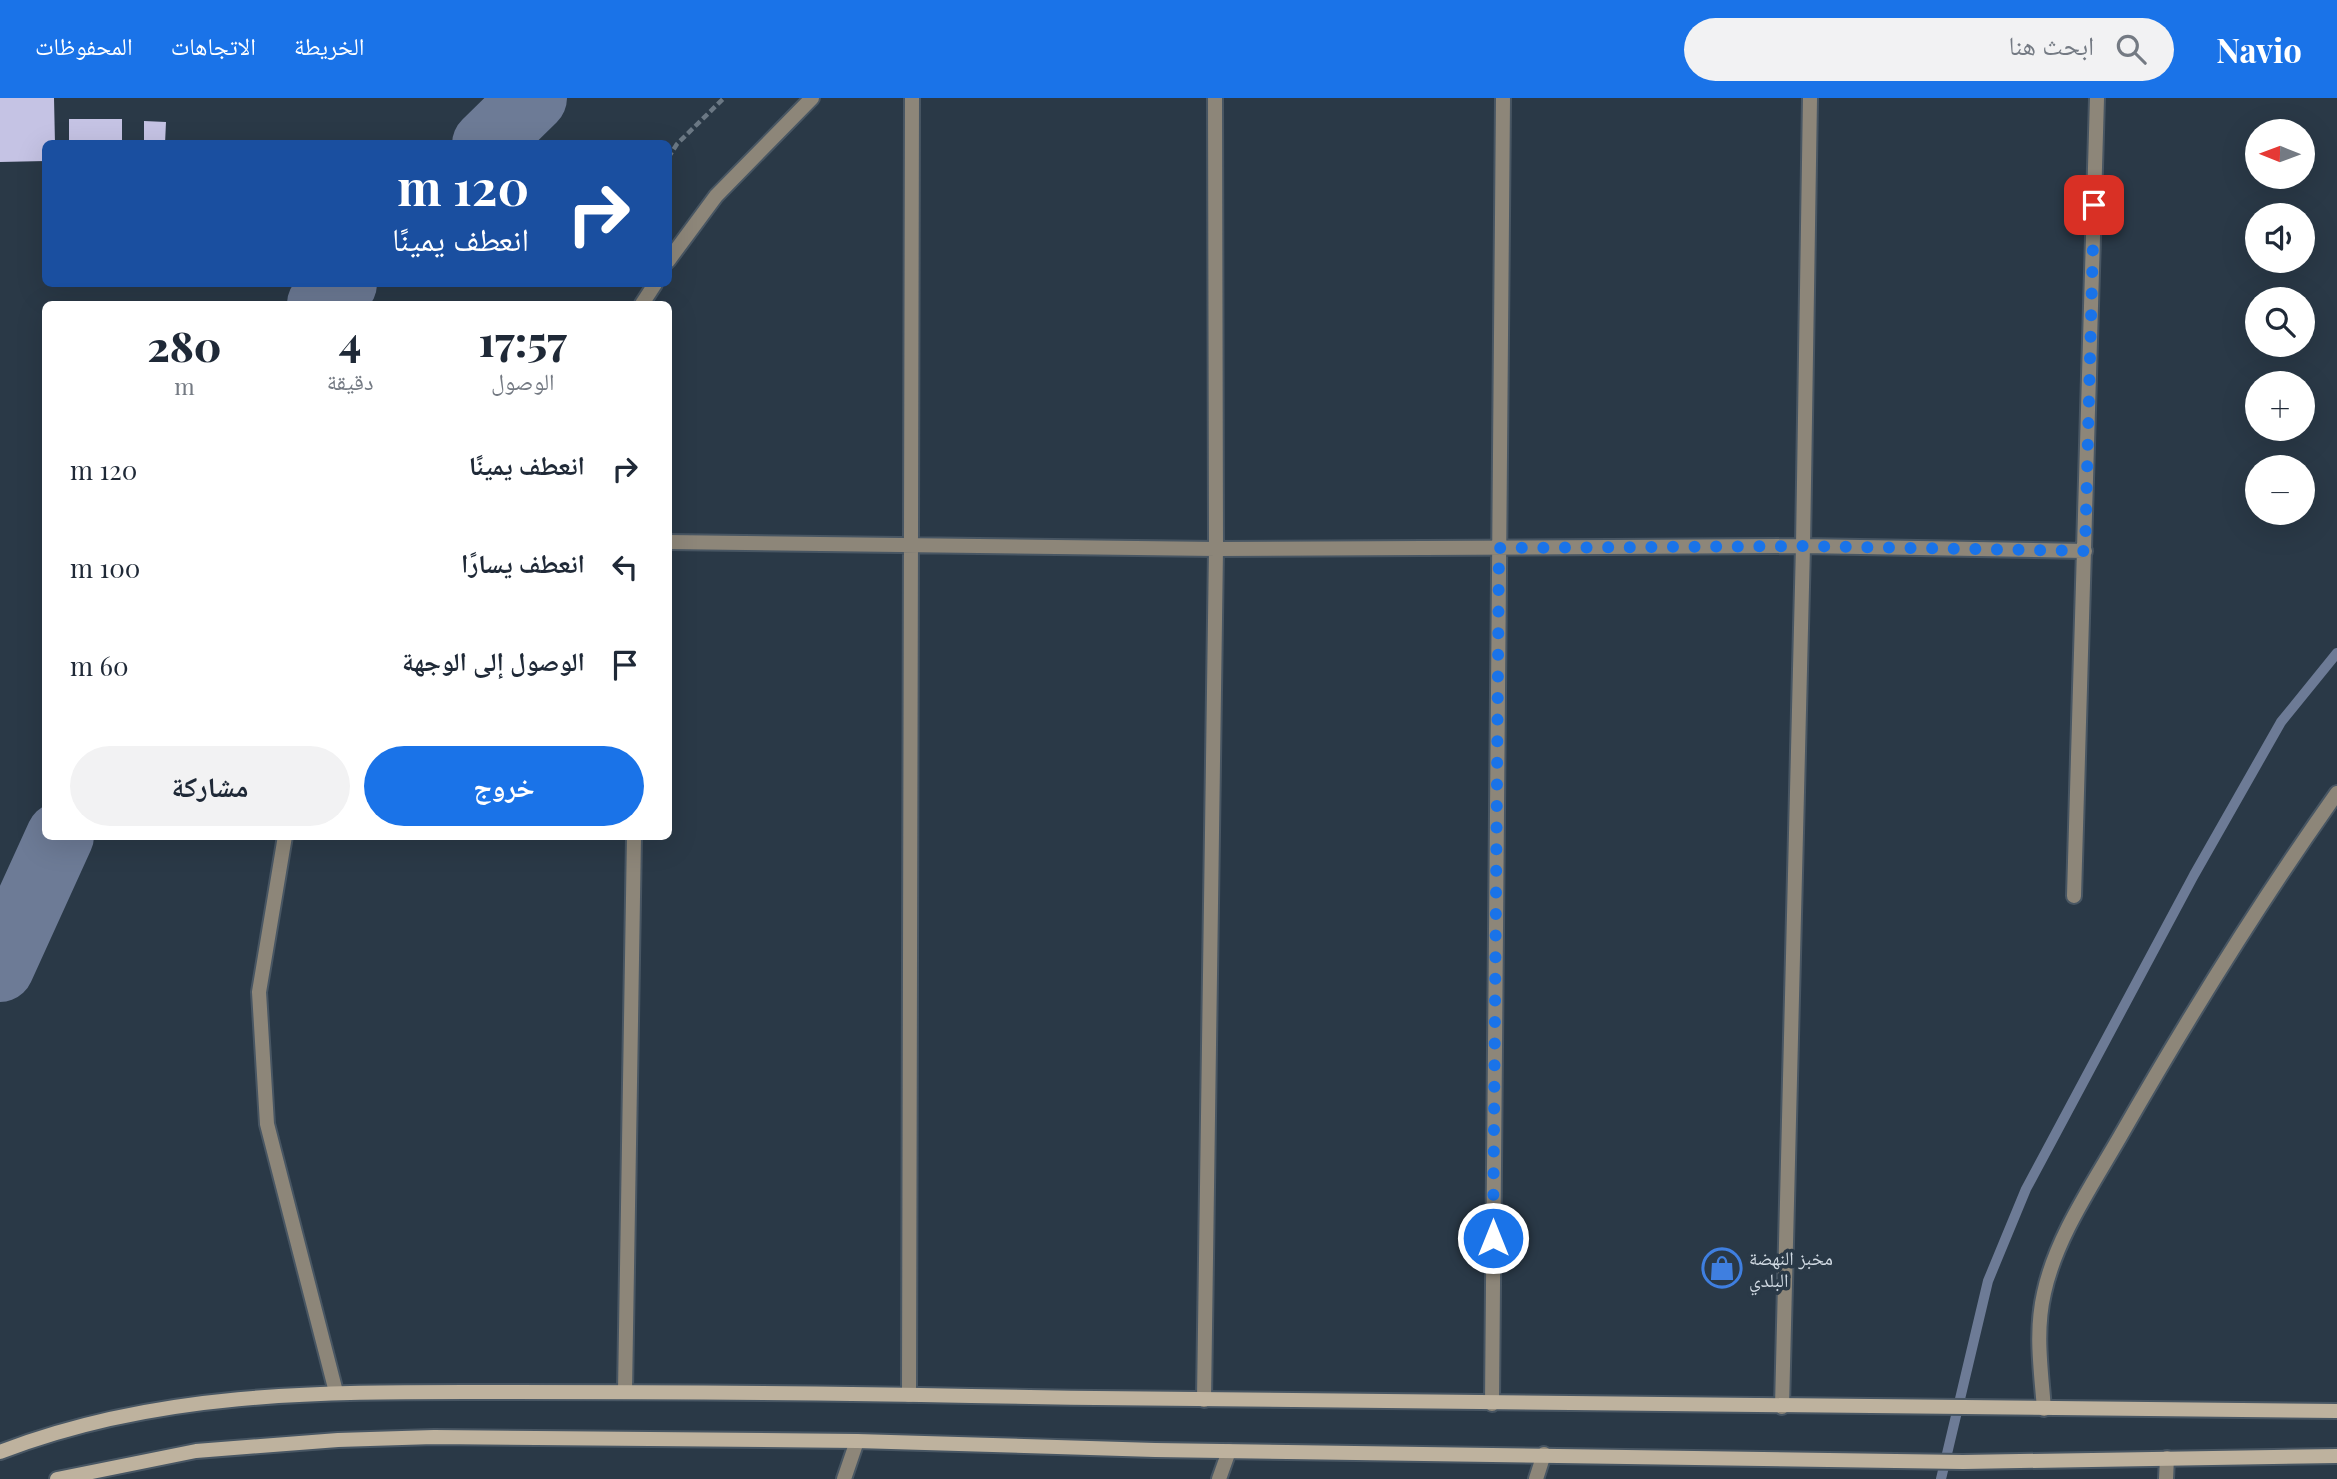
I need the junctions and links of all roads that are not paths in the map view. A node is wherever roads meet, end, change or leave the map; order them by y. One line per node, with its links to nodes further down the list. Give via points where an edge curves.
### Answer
1 (812, 98): 7 (street, via 716,196)
2 (912, 98): 9 (street)
3 (1215, 98): 12 (street)
4 (1503, 98): 11 (street)
5 (1810, 98): 10 (street)
6 (2097, 98): 13 (street)
7 (672, 256)
8 (672, 542): 9 (street)
9 (913, 545): 12 (street); 20 (street)
10 (1803, 546): 11 (street); 13 (street); 23 (street)
11 (1499, 548): 12 (street); 22 (street)
12 (1216, 549): 21 (street)
13 (2085, 551): 17 (street)
14 (2337, 793): 24 (street, via 2279,876 2138,1104 2061,1246 2044,1291 2038,1334)
15 (284, 840): 18 (street, via 259,992 267,1124)
16 (634, 840): 19 (street)
17 (2074, 896)
18 (336, 1392): 19 (main road); 28 (main road, via 187,1403 141,1411)
19 (625, 1392): 20 (main road)
20 (909, 1395): 21 (main road)
21 (1204, 1400): 22 (main road)
22 (1492, 1404): 23 (main road)
23 (1782, 1407): 24 (main road)
24 (2044, 1409): 25 (main road)
25 (2337, 1411)
26 (857, 1441): 27 (main road); 32 (main road, via 338,1440 196,1451); 33 (street)
27 (1229, 1451): 29 (main road); 34 (street)
28 (0, 1452)
29 (1544, 1454): 31 (main road, via 1963,1462); 35 (street)
30 (2337, 1456): 31 (main road)
31 (2166, 1458): 36 (street)
32 (57, 1479)
33 (844, 1479)
34 (1219, 1479)
35 (1535, 1479)
36 (2166, 1479)

